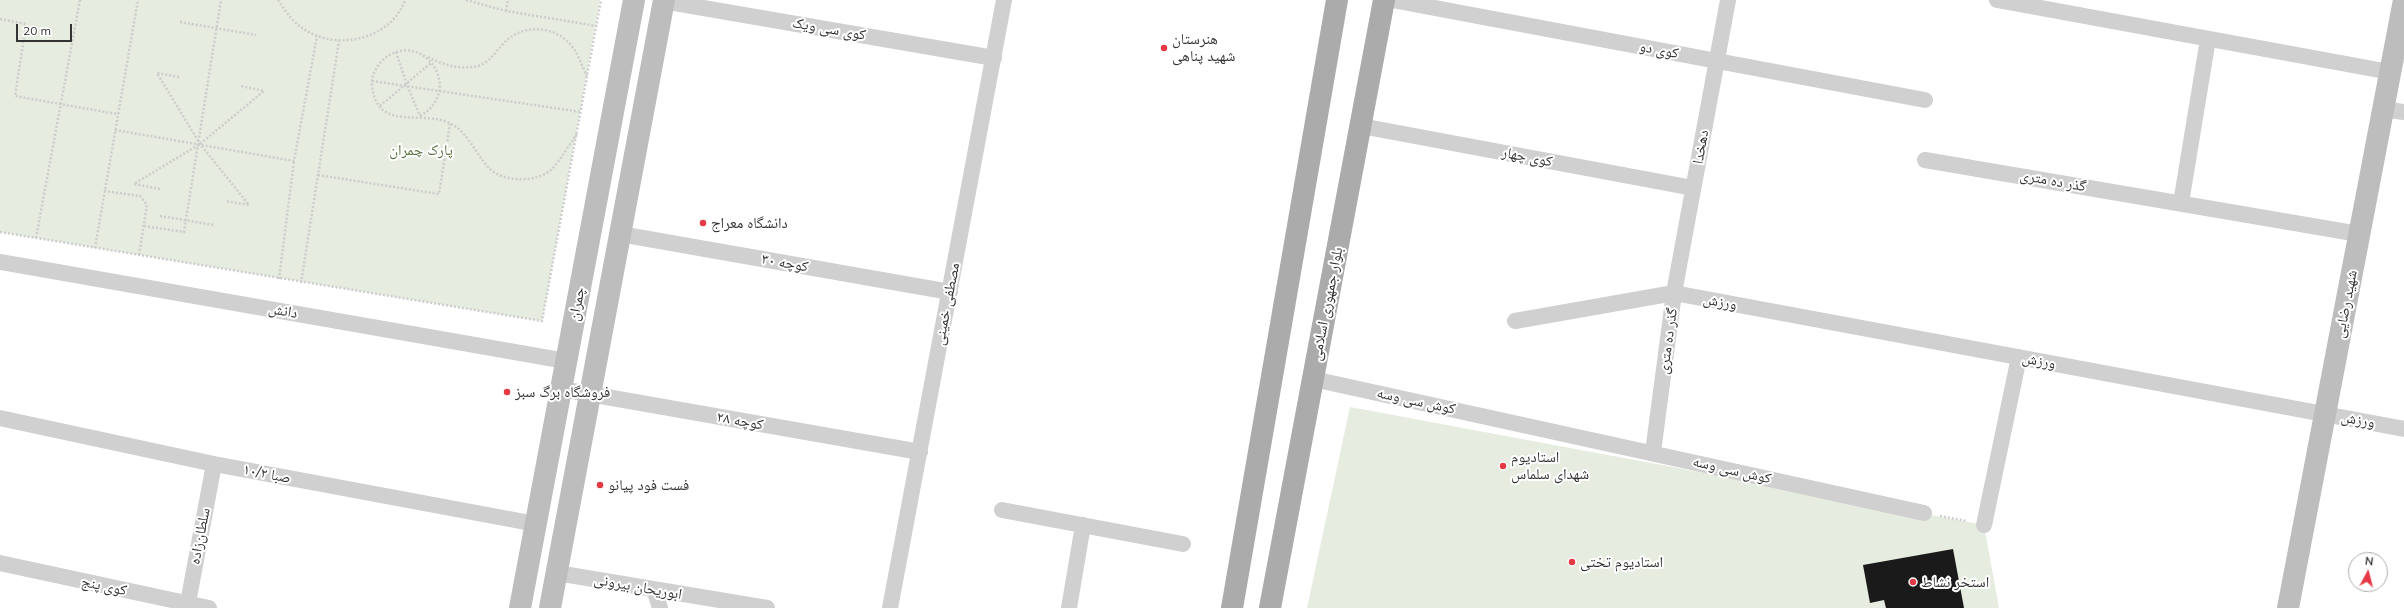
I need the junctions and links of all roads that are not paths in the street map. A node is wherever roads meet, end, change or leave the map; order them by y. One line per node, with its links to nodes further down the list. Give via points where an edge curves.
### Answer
1 (634, 0): 29 (street, چمران)
2 (663, 0): 12 (street, کوی سی ویک); 22 (street, چمران)
3 (1004, 0): 12 (street, مصطفی خمینی)
4 (1337, 0): 58 (main road)
5 (1384, 0): 18 (main road, بلوار جمهوری اسلامی)
6 (1392, 0): 13 (street, کوی دو)
7 (1728, 0): 13 (street, دهخدا)
8 (1996, 0): 10 (street)
9 (2404, 0): 14 (street, شهید رضایی)
10 (2052, 5): 11 (street)
11 (2208, 39): 14 (street); 21 (street)
12 (994, 58): 25 (street, مصطفی خمینی)
13 (1717, 61): 15 (street, کوی دو); 20 (street, دهخدا)
14 (2390, 72): 16 (street, شهید رضایی)
15 (1925, 100)
16 (2383, 109): 17 (street); 23 (street, شهید رضایی)
17 (2404, 112)
18 (1361, 126): 20 (street, کوی چهار); 31 (main road, بلوار جمهوری اسلامی)
19 (1925, 160): 21 (street, گذر ده متری)
20 (1693, 188): 26 (street, دهخدا)
21 (2181, 203): 23 (street, گذر ده متری)
22 (620, 234): 25 (street, کوچه ۳۰); 30 (street, چمران)
23 (2359, 234): 34 (street, شهید رضایی)
24 (0, 262): 29 (street, دانش)
25 (950, 292): 37 (street, مصطفی خمینی)
26 (1674, 293): 27 (street, گذر ده متری); 28 (street, ورزش); 38 (street, گذر ده متری)
27 (1515, 321)
28 (2019, 357): 34 (street, ورزش); 43 (street)
29 (566, 361): 30 (street); 32 (street, چمران)
30 (595, 366): 33 (street, چمران)
31 (1313, 379): 38 (street, کوش سی وسه); 59 (main road, بلوار جمهوری اسلامی)
32 (561, 389): 33 (street, کوچه ۲۸); 42 (street, چمران)
33 (590, 395): 37 (street, کوچه ۲۸); 48 (street, چمران)
34 (2325, 414): 36 (street, ورزش); 60 (street, شهید رضایی)
35 (0, 418): 39 (street, صبا ۱۰/۲)
36 (2404, 429)
37 (920, 452): 56 (street, مصطفی خمینی)
38 (1652, 452): 41 (street, کوش سی وسه)
39 (214, 464): 42 (street, صبا ۱۰/۲); 50 (street, سلطان‌زاده)
40 (1002, 510): 44 (street)
41 (1924, 513)
42 (536, 524): 47 (street, چمران)
43 (1984, 524)
44 (1083, 525): 45 (street); 57 (street)
45 (1183, 544)
46 (0, 564): 50 (street, کوی پنج)
47 (528, 568): 48 (street); 52 (street, چمران)
48 (557, 573): 49 (street, ابوریحان بیرونی); 53 (street, چمران)
49 (654, 589): 54 (street); 55 (street, ابوریحان بیرونی)
50 (187, 606): 51 (street, کوی پنج)
51 (209, 608)
52 (520, 608)
53 (550, 608)
54 (660, 608)
55 (767, 608)
56 (890, 608)
57 (1069, 608)
58 (1232, 608)
59 (1270, 608)
60 (2288, 608)

